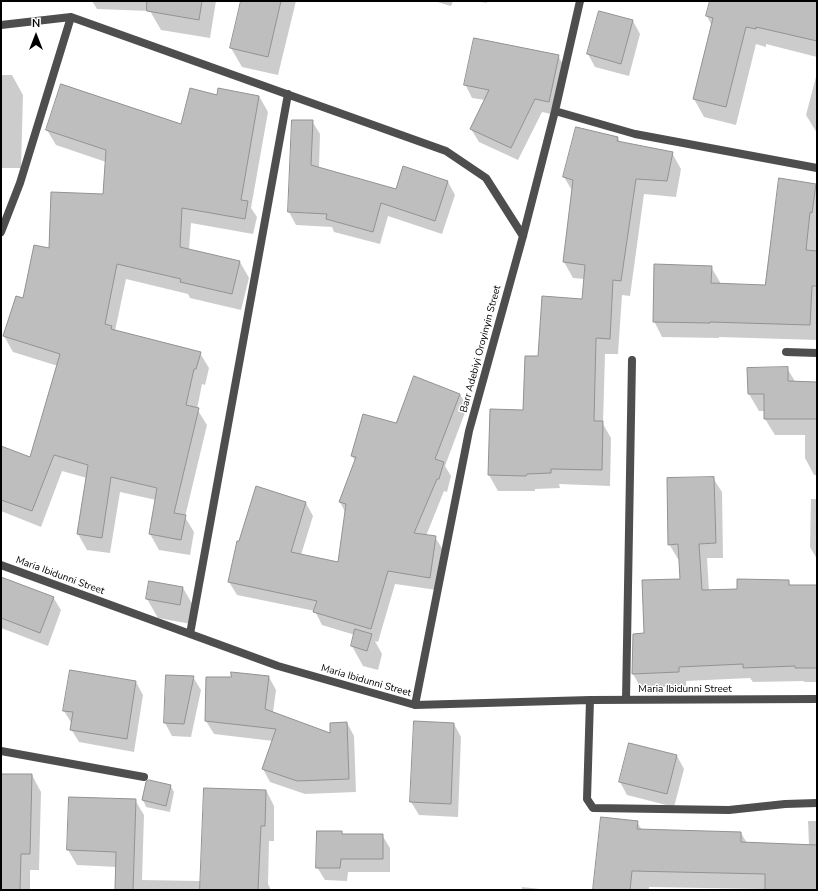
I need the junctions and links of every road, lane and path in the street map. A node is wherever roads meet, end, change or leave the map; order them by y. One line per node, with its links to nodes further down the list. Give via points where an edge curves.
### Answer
1 (580, 1): 5 (street, Barr Adebiyi Oroyinyin Street)
2 (71, 17): 3 (street); 4 (street); 7 (street, via 20,183)
3 (1, 25)
4 (288, 94): 8 (street, via 446,151 486,178); 13 (street)
5 (555, 111): 6 (street, via 635,134); 8 (street, Barr Adebiyi Oroyinyin Street)
6 (817, 168)
7 (1, 232)
8 (523, 236): 17 (street, Barr Adebiyi Oroyinyin Street, via 469,431)
9 (786, 352): 10 (street)
10 (817, 353)
11 (632, 360): 16 (street)
12 (1, 565): 13 (street, Maria Ibidunni Street)
13 (190, 634): 17 (street, Maria Ibidunni Street, via 278,666)
14 (817, 699): 16 (street, Maria Ibidunni Street)
15 (590, 700): 16 (street, Maria Ibidunni Street); 17 (street, Maria Ibidunni Street); 20 (street, via 586,799 592,808 729,810)
16 (626, 700)
17 (415, 705)
18 (1, 751): 19 (street)
19 (144, 778)
20 (817, 803)

